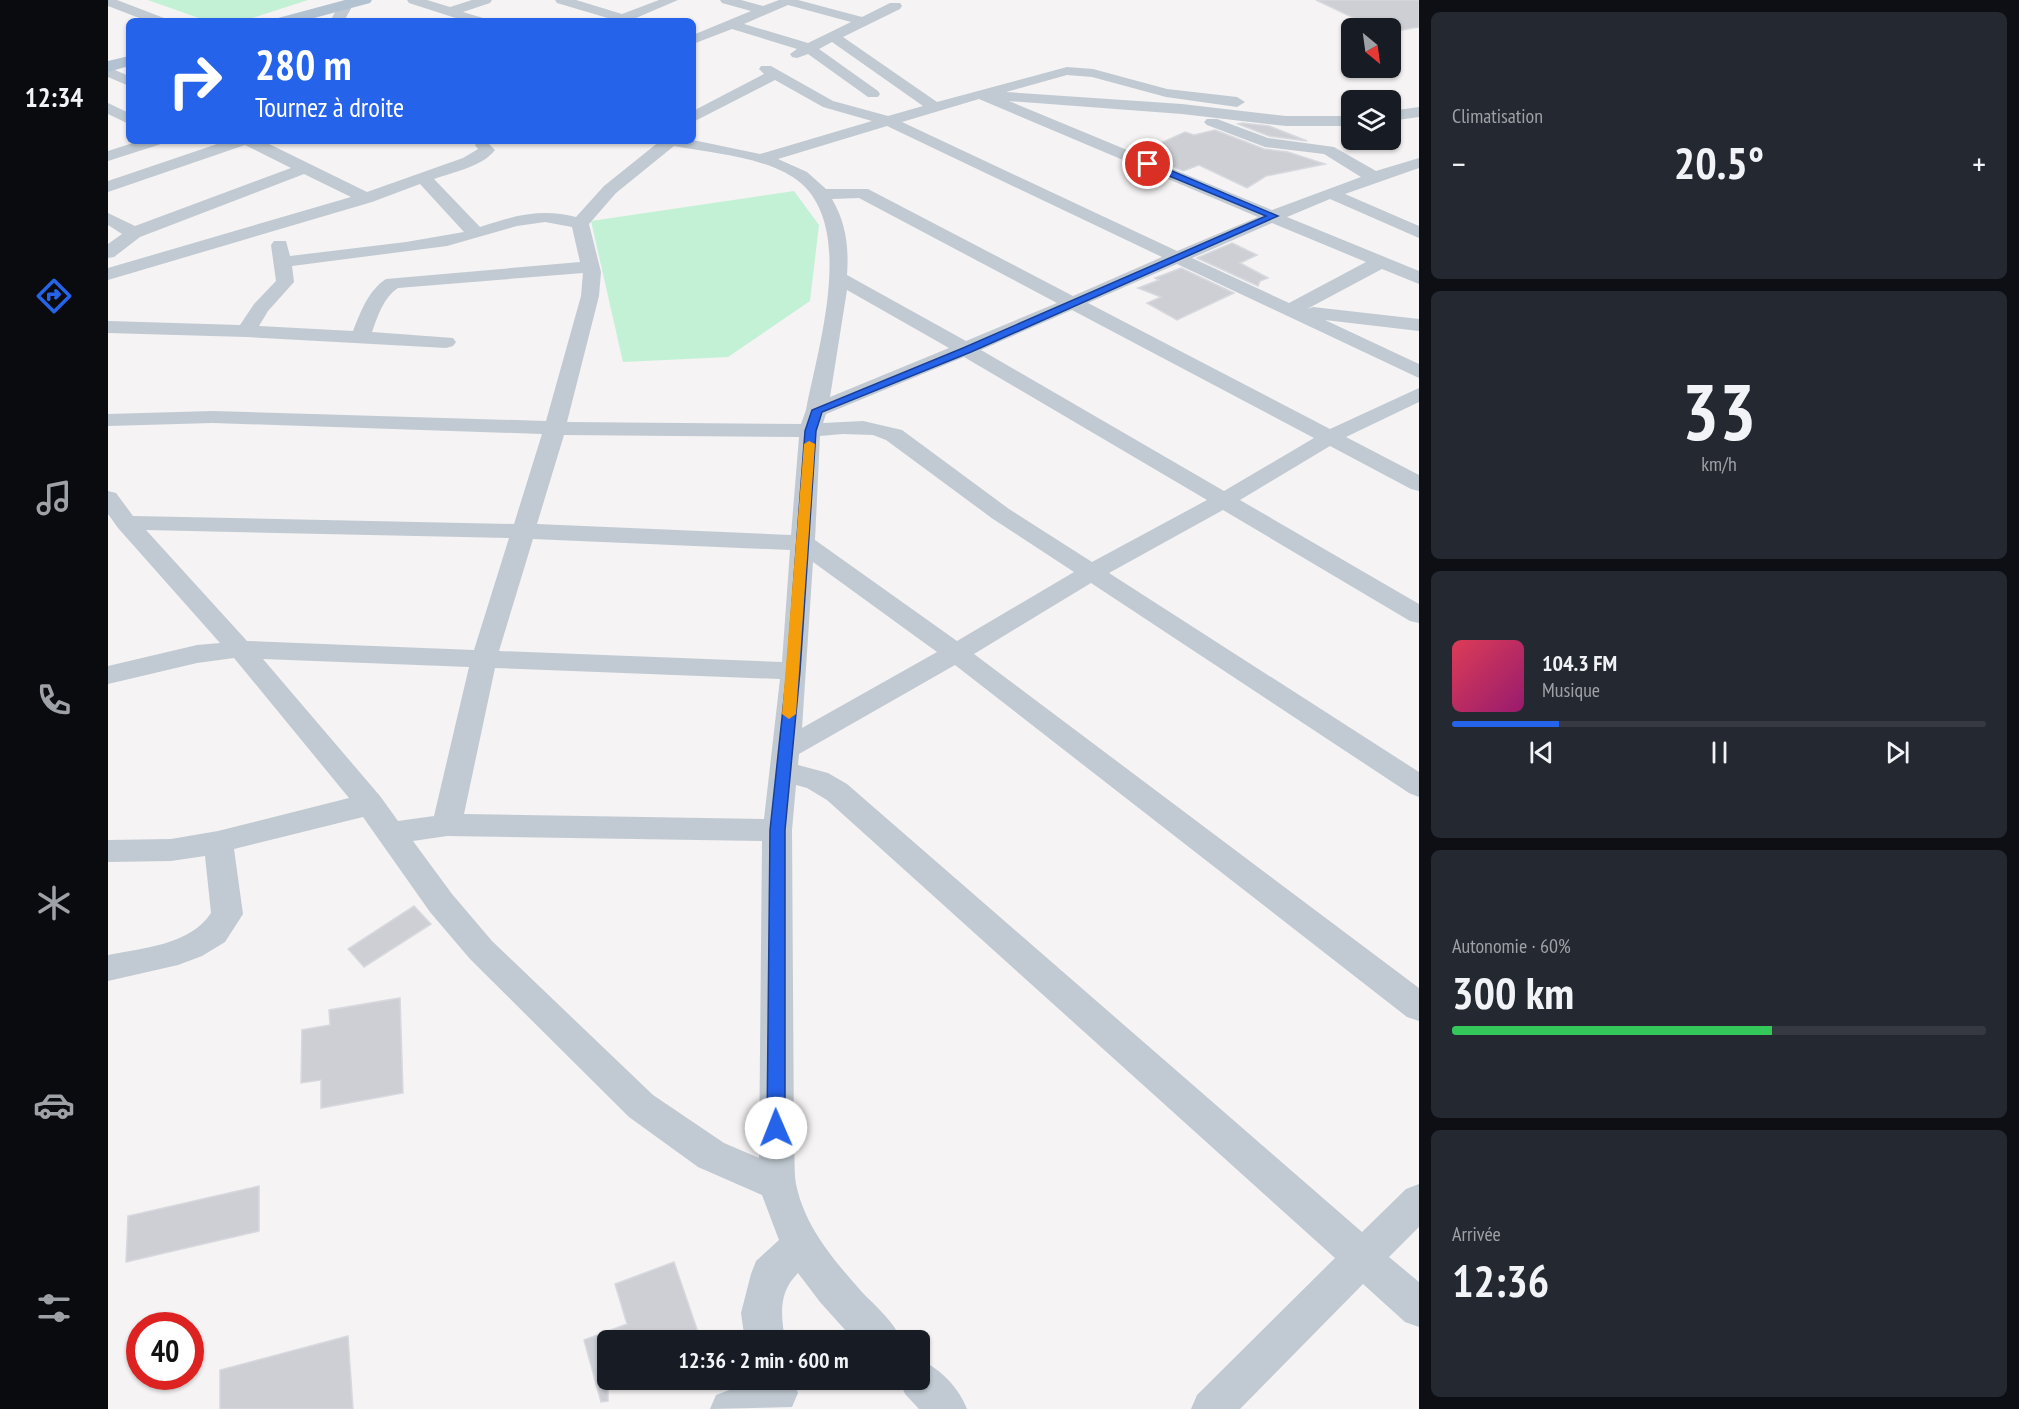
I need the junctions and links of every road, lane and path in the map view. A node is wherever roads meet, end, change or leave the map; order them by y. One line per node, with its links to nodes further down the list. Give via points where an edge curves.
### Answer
1 (364, 0): 9 (main road)
2 (414, 0): 12 (street)
3 (485, 0): 12 (street)
4 (562, 0): 19 (street)
5 (671, 0): 20 (street)
6 (727, 0): 11 (street)
7 (788, 0): 11 (street); 21 (street)
8 (109, 2): 13 (street)
9 (346, 5): 16 (main road); 17 (street)
10 (895, 6): 21 (street)
11 (764, 10): 22 (street)
12 (452, 11): 18 (street)
13 (137, 13): 14 (street); 15 (street)
14 (118, 18)
15 (151, 18)
16 (296, 18)
17 (339, 18)
18 (470, 18)
19 (618, 18)
20 (629, 18)
21 (863, 21): 23 (street)
22 (730, 24): 24 (street); 25 (street)
23 (832, 36): 25 (street); 33 (street)
24 (696, 39)
25 (809, 48): 27 (street); 30 (street)
26 (126, 62): 28 (main road)
27 (780, 65): 38 (street); 40 (street, via 828,104)
28 (108, 69): 29 (street)
29 (126, 80)
30 (873, 94)
31 (980, 94): 32 (street, via 1067,71 1093,73 1166,93); 33 (street); 35 (street); 61 (street)
32 (1237, 102)
33 (934, 107): 40 (street)
34 (108, 108): 39 (street)
35 (1182, 109): 41 (street); 49 (street, via 1264,142)
36 (1419, 112): 37 (street)
37 (1401, 114)
38 (696, 115)
39 (126, 117)
40 (888, 121): 51 (street); 71 (street)
41 (1286, 121): 42 (street); 49 (street)
42 (1341, 121)
43 (146, 144): 50 (street)
44 (233, 144): 56 (street)
45 (256, 144): 53 (street)
46 (484, 144): 55 (street, via 487,150 469,161)
47 (666, 144): 64 (street, via 592,206)
48 (688, 144): 51 (street)
49 (1318, 148): 54 (street, via 1342,156)
50 (108, 156)
51 (761, 159): 57 (street, via 795,170)
52 (1419, 163): 54 (street)
53 (305, 168): 59 (street); 60 (street)
54 (1373, 177): 58 (street)
55 (424, 178): 59 (street); 68 (street)
56 (108, 187)
57 (822, 194): 76 (street, via 833,214); 78 (street, via 862,193)
58 (1330, 194): 61 (street); 67 (street)
59 (366, 198): 63 (street)
60 (208, 205): 65 (street); 66 (street)
61 (1274, 216): 71 (street); 73 (street)
62 (108, 218): 66 (street)
63 (276, 224): 65 (street); 72 (street)
64 (580, 224): 68 (street, via 566,218 529,217); 74 (street)
65 (248, 231): 75 (street)
66 (134, 233): 69 (street)
67 (1419, 233)
68 (477, 234): 72 (street)
69 (108, 253)
70 (1419, 256): 73 (street)
71 (1178, 257): 78 (street); 79 (street)
72 (284, 262): 82 (street, via 285,282 256,313)
73 (1387, 265): 77 (street); 79 (street)
74 (590, 267): 83 (street, via 393,283 378,297); 90 (street, via 590,296)
75 (108, 274)
76 (840, 278): 85 (street); 89 (street)
77 (1419, 278)
78 (1073, 303): 85 (street); 91 (street)
79 (1290, 310): 80 (street); 86 (street)
80 (1419, 325)
81 (108, 327): 82 (street)
82 (246, 332): 83 (street)
83 (360, 337): 84 (street)
84 (446, 342)
85 (967, 350): 89 (street); 94 (street)
86 (1419, 372)
87 (1419, 394): 91 (street)
88 (108, 420): 90 (street, via 213,417)
89 (814, 420): 90 (street); 97 (street); 98 (street, via 877,428 894,435 1001,514)
90 (555, 428): 96 (street)
91 (1330, 437): 92 (street); 94 (street)
92 (1419, 484)
93 (108, 498): 95 (street)
94 (1222, 501): 98 (street); 99 (street)
95 (126, 523): 96 (street); 100 (street)
96 (523, 531): 97 (street); 102 (street)
97 (803, 543): 101 (street); 103 (street)
98 (1092, 573): 101 (street); 106 (street)
99 (1419, 615)
100 (240, 649): 102 (street); 104 (street, via 197,654); 107 (street)
101 (956, 653): 105 (street); 114 (street)
102 (484, 658): 103 (street); 108 (street)
103 (794, 671): 105 (street)
104 (108, 675)
105 (784, 762): 109 (street); 118 (street, via 837,792)
106 (1419, 786)
107 (370, 804): 110 (street); 111 (street)
108 (447, 825): 109 (street); 110 (street)
109 (777, 830): 115 (street)
110 (392, 832): 115 (street, via 441,903 481,950 641,1106 711,1155)
111 (218, 842): 112 (street, via 171,850); 113 (street, via 227,914 214,933 159,957)
112 (108, 851)
113 (108, 968)
114 (1419, 1007)
115 (778, 1184): 117 (street)
116 (1419, 1201): 118 (street)
117 (800, 1245): 120 (street, via 770,1274 761,1313); 121 (street)
118 (1362, 1256): 119 (street); 126 (street)
119 (1419, 1308)
120 (763, 1330)
121 (872, 1330)
122 (929, 1390): 125 (street)
123 (778, 1394): 124 (street)
124 (730, 1409)
125 (947, 1409)
126 (1211, 1409)

